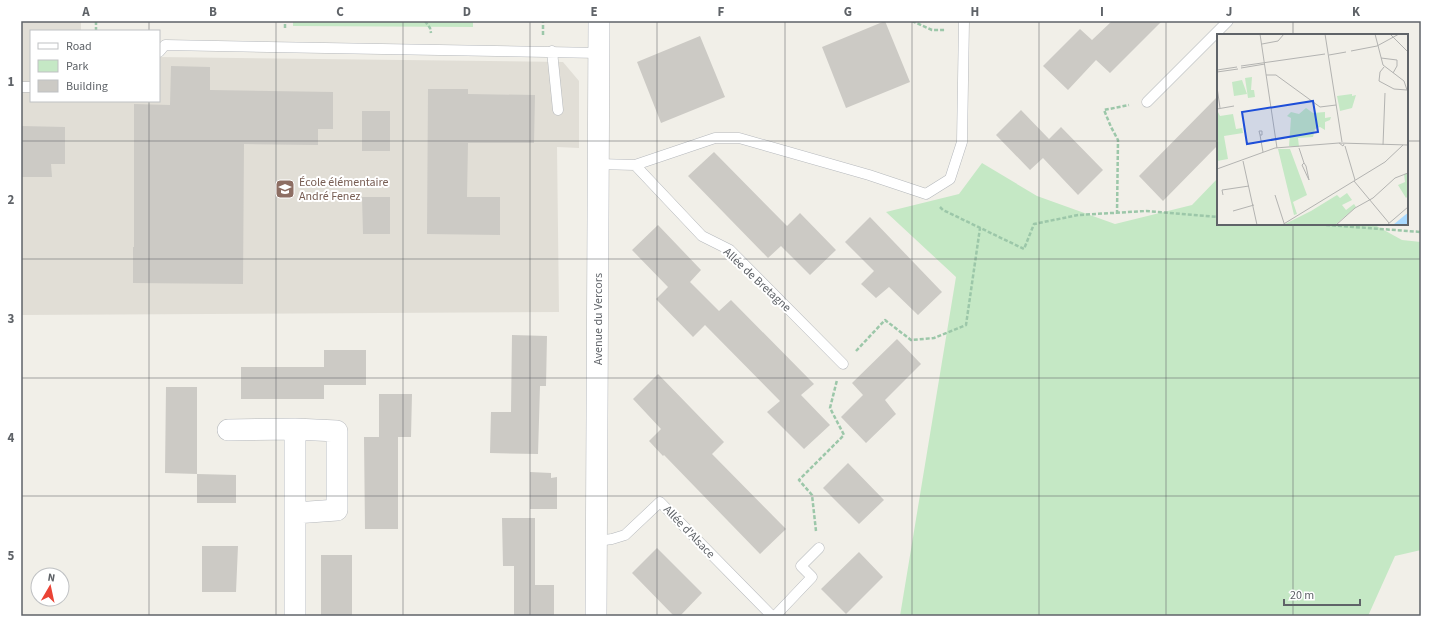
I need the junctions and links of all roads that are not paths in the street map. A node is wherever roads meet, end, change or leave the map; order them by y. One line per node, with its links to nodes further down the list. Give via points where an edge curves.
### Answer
1 (599, 21): 6 (street, Avenue du Vercors)
2 (1228, 21): 7 (lane)
3 (964, 26): 10 (lane, via 962,142 950,179 926,194 739,138 715,138)
4 (160, 51): 5 (lane, via 165,45)
5 (552, 51): 6 (lane); 8 (lane)
6 (599, 53): 9 (street, Avenue du Vercors)
7 (1148, 102)
8 (558, 110)
9 (598, 164): 10 (lane); 15 (street, Avenue du Vercors)
10 (635, 165): 11 (lane, Allée de Bretagne, via 702,236 730,250)
11 (843, 364)
12 (228, 430): 13 (street)
13 (295, 430): 14 (street); 14 (street, via 337,431 337,510)
14 (295, 513): 17 (street)
15 (597, 541): 18 (street, Avenue du Vercors); 19 (lane, Allée d'Alsace, via 625,535 660,502)
16 (819, 548): 20 (lane, via 801,566 812,577)
17 (295, 616)
18 (596, 616)
19 (772, 616)
20 (775, 616)

